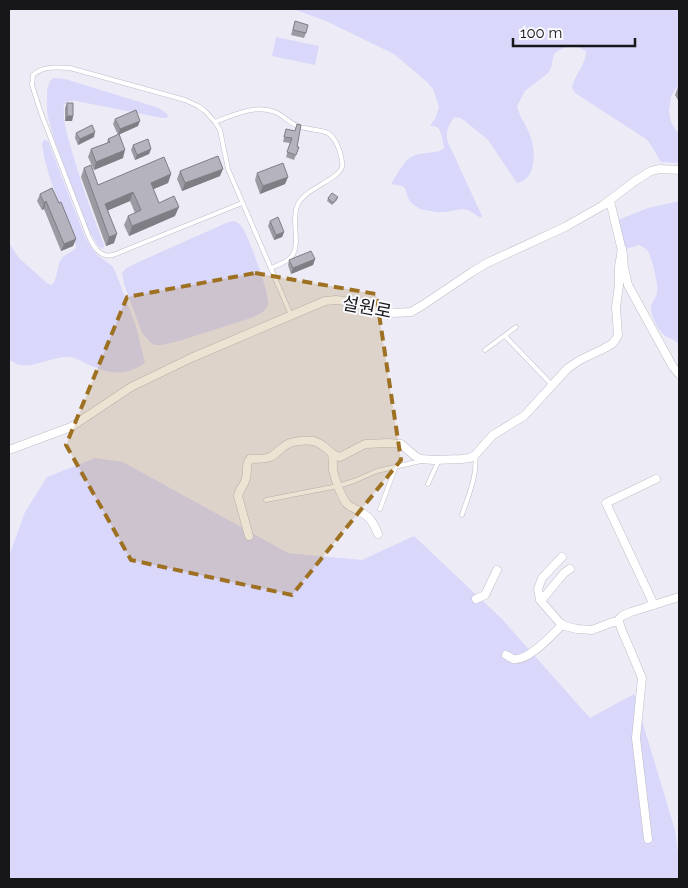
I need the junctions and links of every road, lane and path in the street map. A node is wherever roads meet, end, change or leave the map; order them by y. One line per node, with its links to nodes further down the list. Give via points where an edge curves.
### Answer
1 (215, 122): 4 (lane, via 222,137 228,169); 4 (lane, via 198,106 185,100 70,68 41,70 32,79 41,113 83,224 101,254 113,255); 6 (lane, via 251,110 268,110 299,127 328,133 337,145 342,160 341,170 299,201 295,213 295,250 290,258)
2 (679, 170): 3 (street, 설원로, via 660,168 651,171)
3 (610, 201): 5 (street); 7 (street, 설원로, via 565,227 487,263 411,312 394,313 336,300 325,301)
4 (242, 203): 6 (lane)
5 (622, 250): 11 (street, via 628,285); 12 (street, via 616,340 568,368)
6 (271, 268): 7 (lane)
7 (291, 315): 13 (street, 설원로, via 131,387 70,427)
8 (516, 328): 9 (lane)
9 (506, 336): 10 (lane); 12 (lane)
10 (485, 350)
11 (679, 374)
12 (552, 386): 15 (street, via 524,416 493,435)
13 (9, 450)
14 (332, 454): 16 (street, via 340,457 365,444 395,442 415,456); 21 (street); 26 (street, via 318,442 299,442 288,444 267,458 248,460 246,478 238,496)
15 (475, 455): 17 (street, via 461,460); 24 (lane, via 476,472)
16 (429, 460): 17 (street); 18 (lane)
17 (439, 460): 20 (lane)
18 (396, 466): 21 (lane); 23 (lane)
19 (656, 479): 33 (street, via 606,503)
20 (428, 484)
21 (338, 486): 22 (lane); 25 (street, via 350,507 365,514)
22 (266, 500)
23 (380, 509)
24 (462, 515)
25 (378, 534)
26 (250, 536)
27 (562, 557): 32 (street, via 539,582)
28 (570, 569): 32 (street)
29 (496, 570): 31 (street, via 485,595)
30 (679, 597): 33 (street)
31 (476, 599)
32 (541, 601): 35 (street)
33 (654, 605): 34 (street, via 627,614)
34 (619, 622): 35 (street, via 592,630); 37 (street, via 642,678 636,738)
35 (562, 625): 36 (street, via 534,651 518,659)
36 (506, 655)
37 (648, 839)

